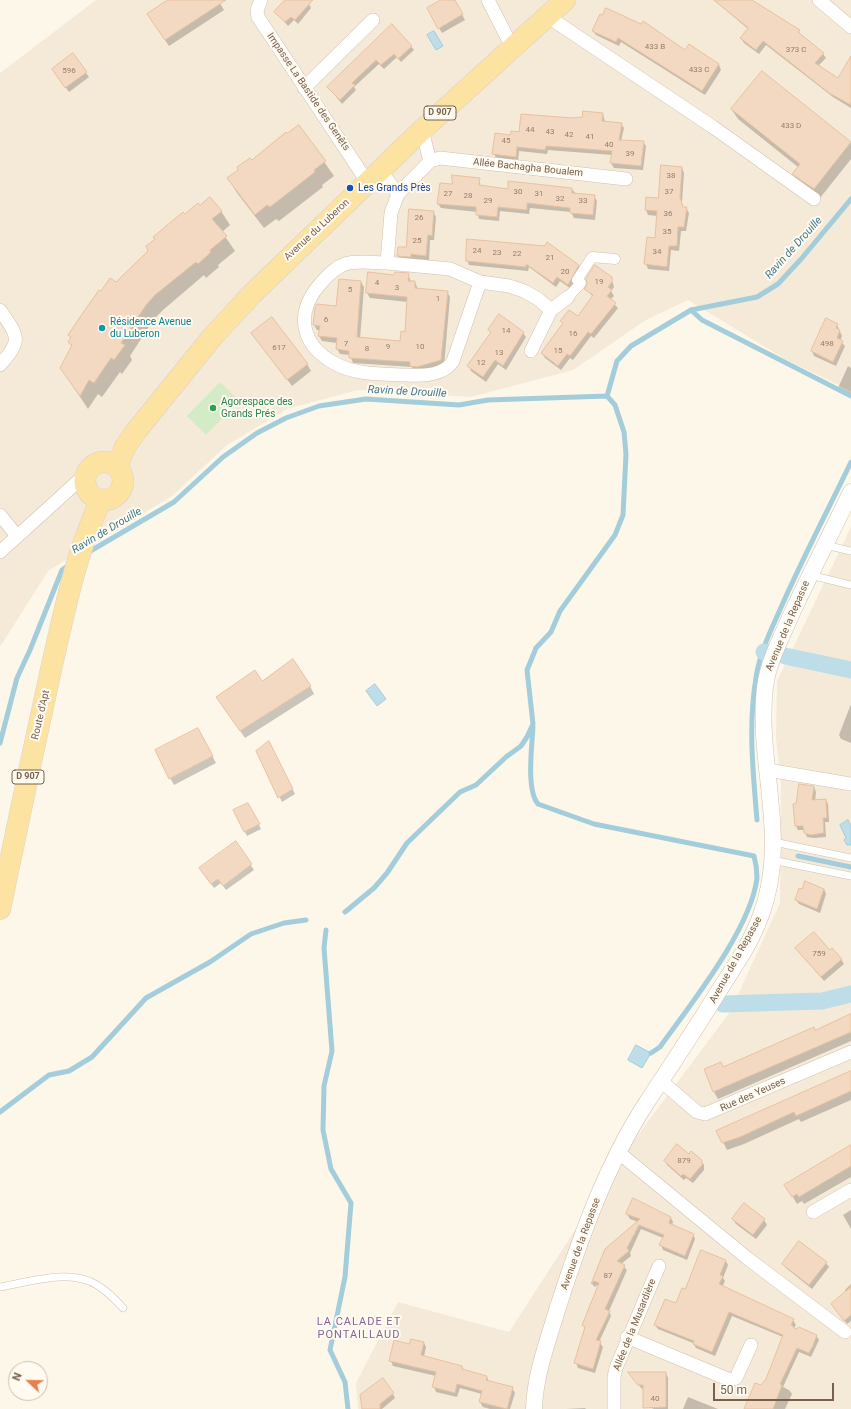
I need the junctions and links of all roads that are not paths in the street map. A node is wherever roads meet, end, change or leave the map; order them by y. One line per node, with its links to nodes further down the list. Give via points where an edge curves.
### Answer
1 (261, 0): 9 (street, Impasse La Bastide des Genêts, via 257,10 258,17)
2 (488, 0): 8 (street)
3 (565, 0): 5 (main road, Avenue du Luberon / D 907)
4 (819, 0): 7 (street)
5 (547, 16): 8 (main road, Avenue du Luberon / D 907); 15 (street, via 710,124)
6 (373, 20): 9 (street)
7 (851, 27)
8 (512, 47): 10 (main road, Avenue du Luberon / D 907)
9 (304, 88): 12 (street, Impasse La Bastide des Genêts)
10 (422, 130): 11 (street); 12 (main road, Avenue du Luberon / D 907)
11 (430, 161): 13 (street, Allée Bachagha Boualem, via 449,159); 14 (street)
12 (374, 177): 14 (street); 24 (main road, Avenue du Luberon / D 907, via 244,301 213,336)
13 (626, 179)
14 (398, 194): 17 (street, via 391,213)
15 (814, 199)
16 (614, 259): 19 (street, via 592,257 577,280 582,283)
17 (387, 263): 18 (street, via 446,268); 18 (street, via 342,265 325,279 308,302 304,319 308,335 316,348 335,364 355,371 414,376 446,369 453,361)
18 (480, 282): 21 (street, via 519,289)
19 (568, 297): 21 (street)
20 (0, 310): 23 (street, via 14,331 16,342)
21 (551, 310): 22 (street)
22 (531, 351)
23 (0, 365)
24 (112, 465): 25 (main road, via 95,464); 25 (main road, via 122,478 121,488 117,494 111,498)
25 (86, 490): 28 (street); 40 (main road, Route d'Apt / D 907, via 87,531 73,576)
26 (851, 492): 29 (street, Avenue de la Repasse)
27 (0, 515): 28 (street)
28 (17, 536): 31 (street)
29 (825, 545): 30 (lane); 32 (street, Avenue de la Repasse)
30 (851, 550)
31 (0, 552)
32 (810, 575): 33 (lane); 34 (street, Avenue de la Repasse, via 783,632 765,684 764,734)
33 (851, 585)
34 (768, 770): 35 (street); 36 (street, Avenue de la Repasse)
35 (851, 784)
36 (774, 842): 37 (lane); 38 (street, Avenue de la Repasse)
37 (851, 858)
38 (772, 860): 39 (lane); 42 (street, Avenue de la Repasse, via 768,893 756,928 733,969)
39 (851, 876)
40 (0, 909)
41 (851, 1052): 42 (street, Rue des Yeuses, via 705,1114 697,1112)
42 (661, 1081): 43 (street, Avenue de la Repasse)
43 (618, 1152): 49 (street, via 747,1258); 52 (street, Avenue de la Repasse, via 599,1193 567,1278 541,1363)
44 (851, 1190): 45 (street)
45 (813, 1212)
46 (659, 1266): 50 (street, Allée de la Musardière)
47 (0, 1287): 48 (lane, via 44,1279 83,1279 108,1292)
48 (123, 1308)
49 (845, 1332)
50 (628, 1337): 51 (street, via 730,1380 736,1378); 53 (street, Allée de la Musardière, via 614,1373)
51 (751, 1345)
52 (534, 1409)
53 (614, 1409)

